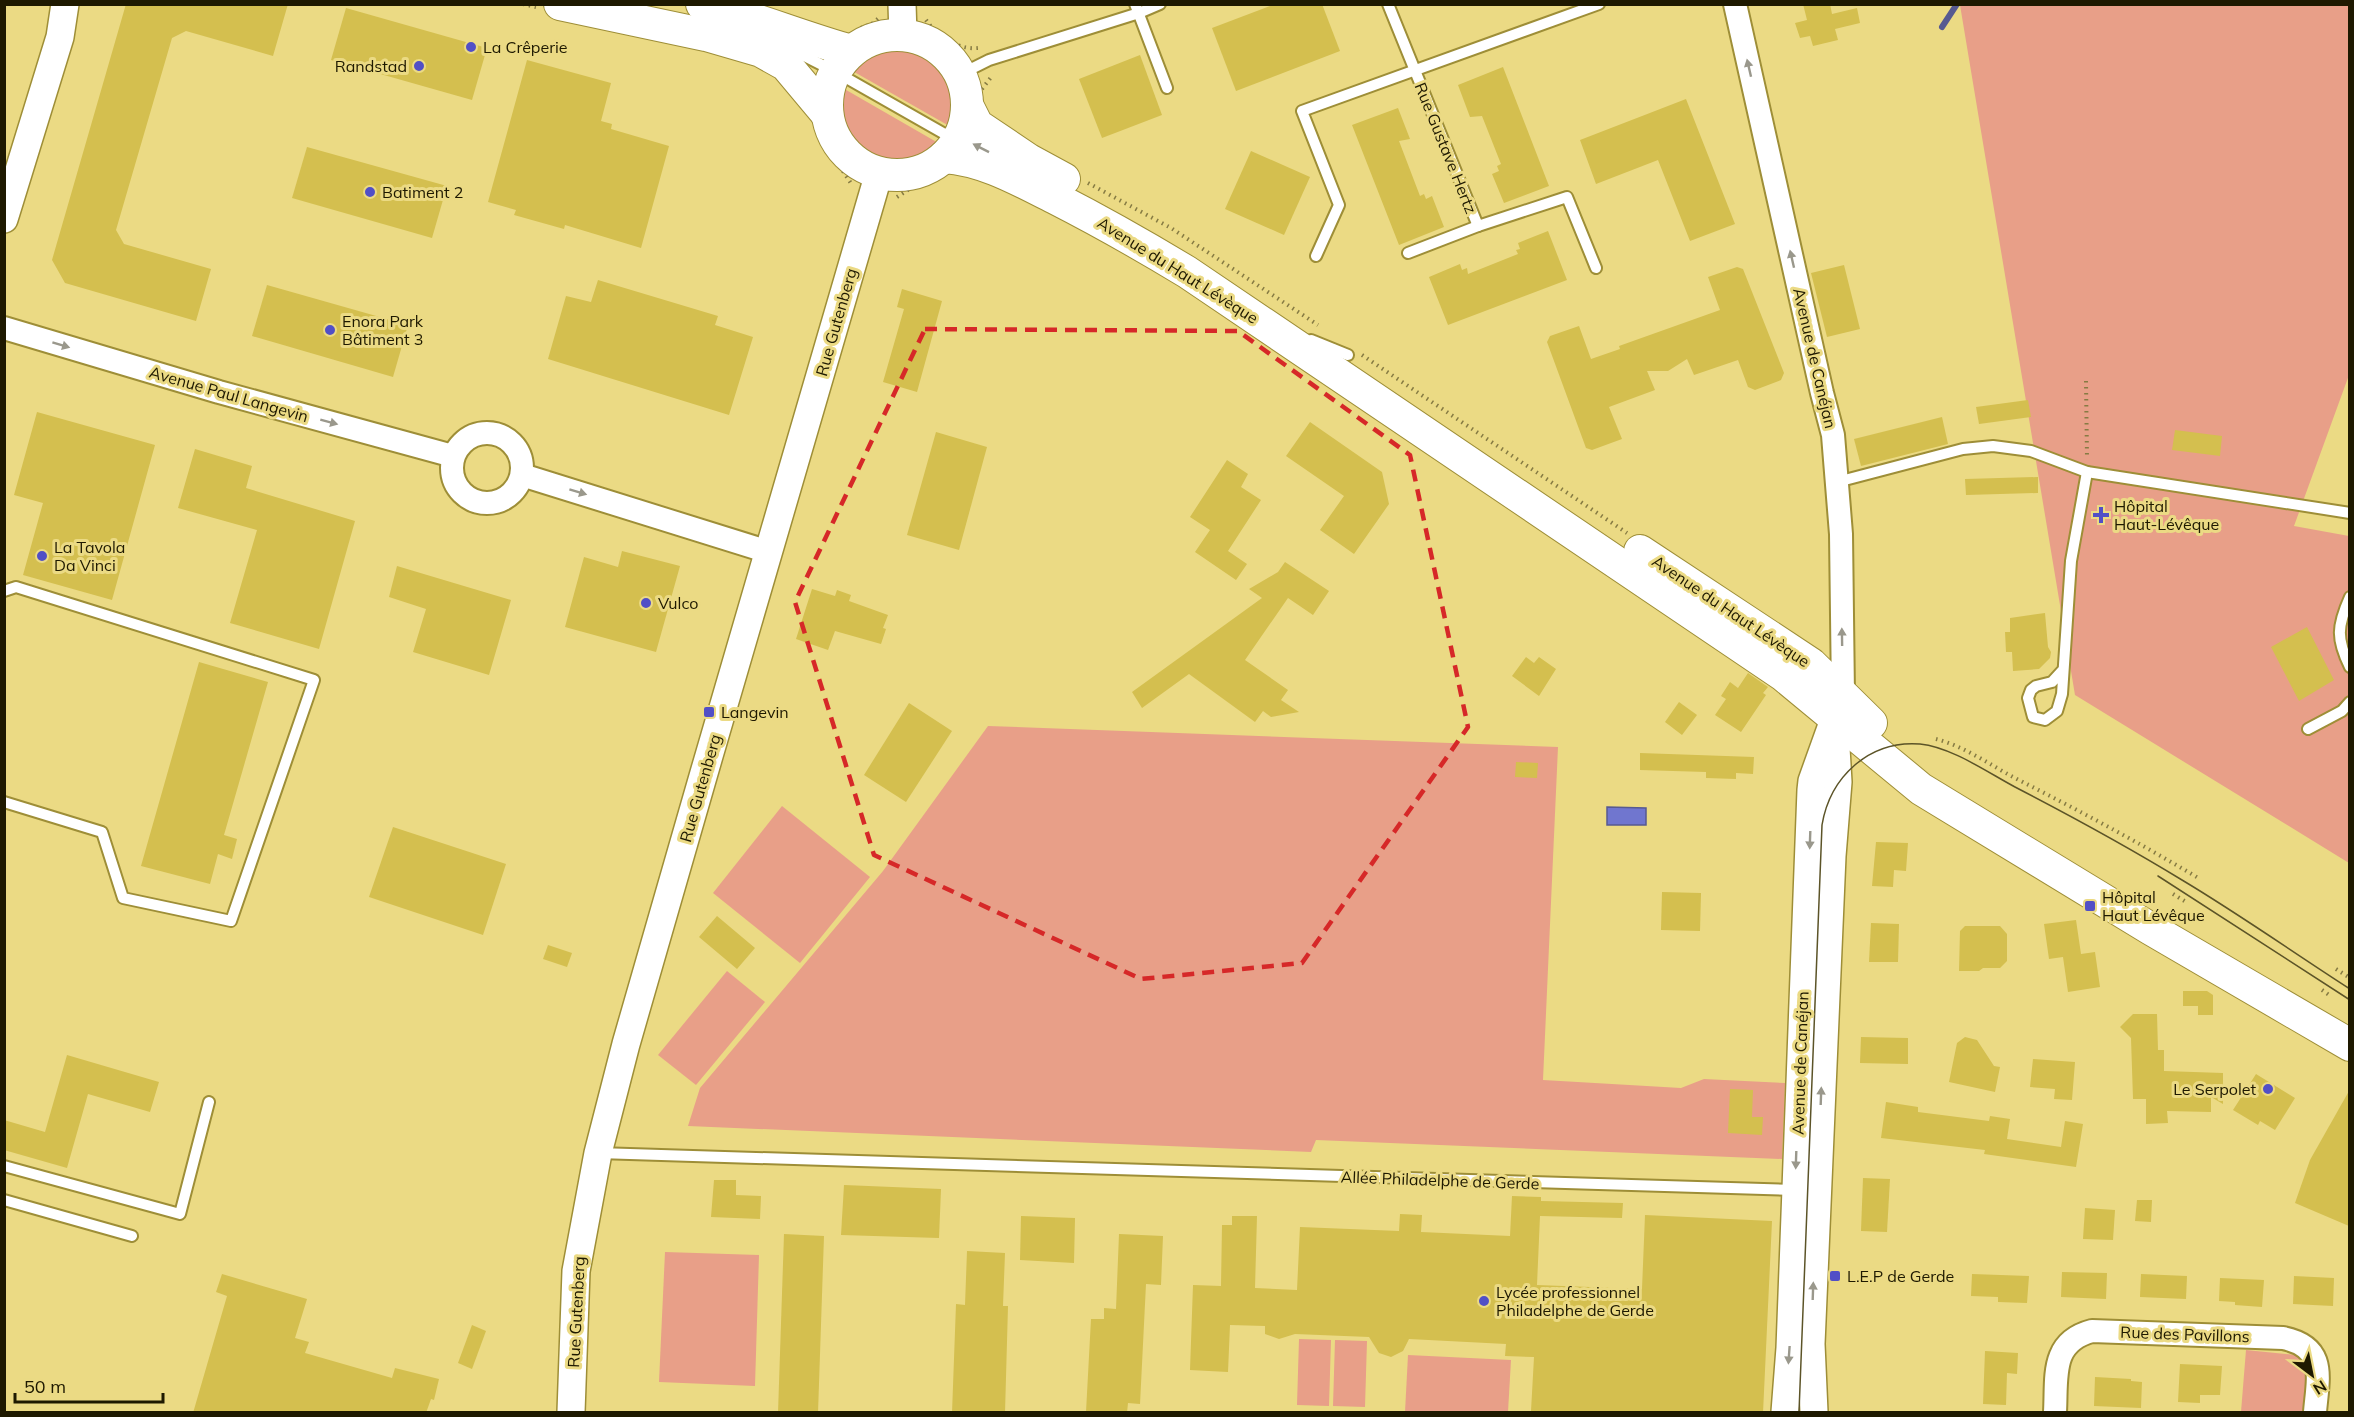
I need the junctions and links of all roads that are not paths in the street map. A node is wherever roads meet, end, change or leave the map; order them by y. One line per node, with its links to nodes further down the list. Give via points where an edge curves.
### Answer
1 (65, 4): 11 (street)
2 (78, 4): 11 (street)
3 (702, 4): 13 (main road, Avenue du Haut Lévèque, via 753,17)
4 (1160, 4): 9 (lane)
5 (1388, 4): 14 (lane, Rue Gustave Hertz)
6 (1599, 4): 14 (lane)
7 (1735, 4): 36 (street, Avenue de Canéjan, one-way to 7, via 1833,435)
8 (553, 7): 18 (main road, via 706,35 761,51 786,65)
9 (1137, 9): 15 (lane, via 989,60); 16 (lane)
10 (909, 18): 13 (main road); 15 (main road, via 926,41 946,54)
11 (60, 37): 23 (street)
12 (767, 38): 13 (lane, Avenue du Haut Lévèque)
13 (842, 61): 18 (main road, via 827,93); 19 (lane, Avenue du Haut Lévèque)
14 (1414, 69): 24 (lane, Rue Gustave Hertz); 26 (lane, via 1302,111 1339,205)
15 (961, 74): 17 (main road)
16 (1167, 88)
17 (968, 107): 19 (main road); 29 (main road, Avenue du Haut Lévèque, via 976,125 1029,160 1163,234)
18 (821, 120): 22 (main road, via 843,152 859,165)
19 (950, 152): 20 (lane, Avenue du Haut Lévèque, one-way to 19); 22 (main road, via 925,170 902,176); 30 (main road, Avenue du Haut Lévèque, via 992,167 1144,246)
20 (1001, 158)
21 (1022, 169): 29 (lane, Avenue du Haut Lévèque, via 1167,247 1303,337)
22 (879, 173): 39 (street, Rue Gutenberg)
23 (4, 219)
24 (1478, 226): 25 (lane); 27 (lane, via 1567,197)
25 (1408, 253)
26 (1316, 256)
27 (1596, 267)
28 (4, 328): 33 (street, Avenue Paul Langevin, one-way to 33)
29 (1348, 355): 45 (main road, Avenue du Haut Lévèque, via 1811,664)
30 (1380, 401): 31 (lane, Avenue du Haut Lévèque); 45 (main road, Avenue du Haut Lévèque, via 1784,675)
31 (1412, 410)
32 (1431, 423): 38 (lane)
33 (453, 456): 35 (street, via 459,446 478,433 501,435 519,451); 35 (street, via 453,479 467,497 478,502 501,501 511,495)
34 (2087, 472): 36 (lane, via 2031,450 1993,446 1963,449); 37 (lane); 44 (lane, via 2071,561)
35 (522, 475): 39 (street, one-way to 39)
36 (1837, 482): 45 (street, Avenue de Canéjan, one-way to 36, via 1841,534)
37 (2349, 513)
38 (1591, 531)
39 (769, 552): 52 (street, Rue Gutenberg, via 629,1033)
40 (1630, 558): 45 (lane, Avenue du Haut Lévèque, via 1809,674)
41 (4, 591): 48 (lane, via 16,586 314,680 231,921 123,898 102,832)
42 (2349, 597): 43 (lane, via 2338,629)
43 (2349, 667)
44 (2062, 670): 44 (lane, via 2057,711 2045,720 2034,717 2029,709 2031,690 2052,682)
45 (1827, 696): 49 (main road, Avenue du Haut Lévèque, via 1955,792); 50 (main road, Avenue du Haut Lévèque, via 1906,779 1944,805); 54 (street, Avenue de Canéjan, one-way to 54, via 1811,790); 59 (street, Avenue de Canéjan, one-way to 45, via 1813,1290 1838,782)
46 (2349, 702): 47 (lane, via 2342,711)
47 (2308, 729)
48 (4, 802)
49 (2349, 1026)
50 (2349, 1044)
51 (209, 1102): 53 (lane, via 180,1214)
52 (598, 1154): 54 (lane, Allée Philadelphe de Gerde); 57 (street, Rue Gutenberg, via 576,1271)
53 (4, 1166)
54 (1795, 1190): 58 (street, Avenue de Canéjan, one-way to 58)
55 (4, 1200): 56 (lane)
56 (132, 1236)
57 (571, 1413)
58 (1785, 1413)
59 (1814, 1413)
60 (2055, 1413): 61 (street, Rue des Pavillons, via 2061,1350 2080,1334 2092,1331 2298,1341 2308,1348 2318,1373)
61 (2315, 1413)

